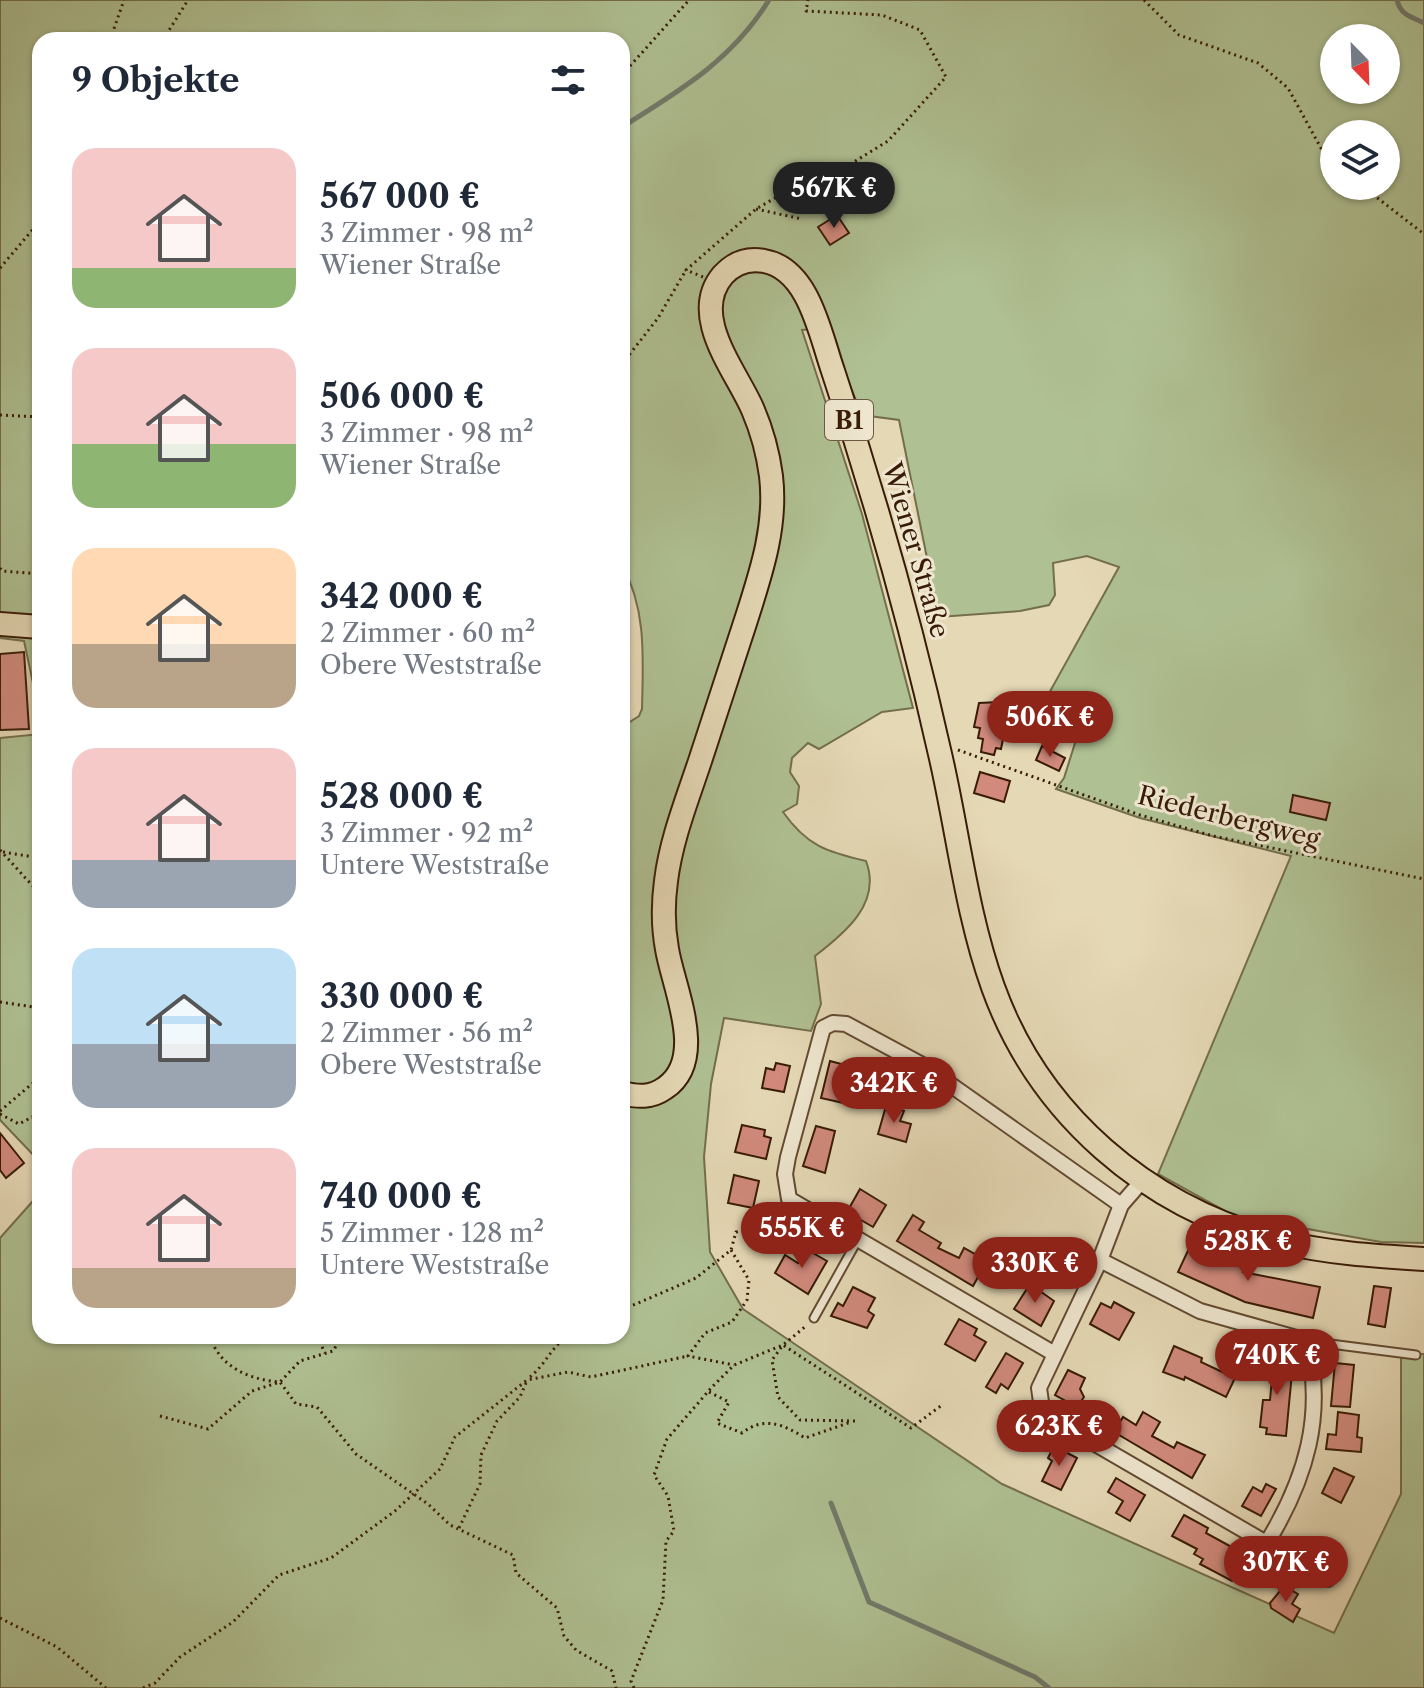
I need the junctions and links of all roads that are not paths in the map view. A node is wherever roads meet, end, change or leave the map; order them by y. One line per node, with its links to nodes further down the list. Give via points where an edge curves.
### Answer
1 (0, 624): 2 (main road)
2 (32, 626)
3 (630, 1094): 4 (main road, Wiener Straße / B1, via 644,1096 666,1088 684,1058 685,1033 665,932 666,876 759,582 771,527 765,442 713,324 711,305 717,284 734,265 760,260 785,270 804,293 877,510 938,743 983,957 1007,1021 1065,1111)
4 (1142, 1181): 5 (street); 7 (main road, Wiener Straße / B1, via 1202,1214 1271,1239 1331,1251)
5 (1121, 1205): 6 (street, via 924,1066 846,1024 833,1023 823,1028 788,1157 785,1189 789,1199); 8 (street)
6 (857, 1241): 9 (lane); 11 (street)
7 (1424, 1259)
8 (1100, 1260): 10 (street, via 1200,1311); 11 (street)
9 (814, 1318)
10 (1307, 1341): 12 (lane); 13 (street, via 1314,1379 1308,1454 1292,1500)
11 (1053, 1353): 13 (street, via 1039,1388 1042,1409)
12 (1416, 1355)
13 (1268, 1541): 14 (street)
14 (1328, 1579)

